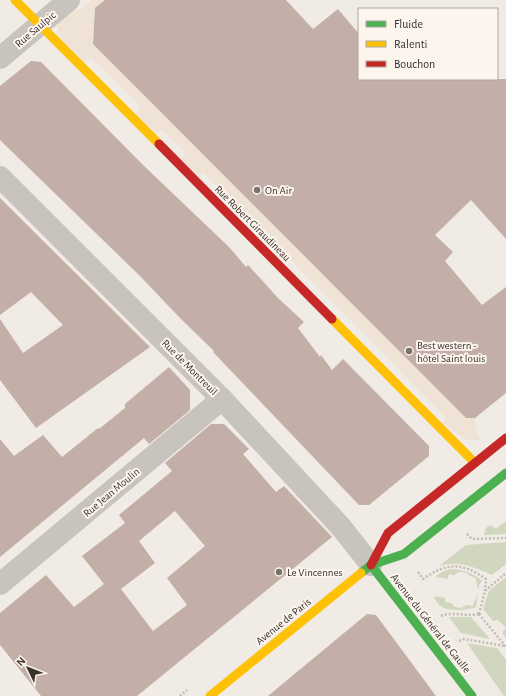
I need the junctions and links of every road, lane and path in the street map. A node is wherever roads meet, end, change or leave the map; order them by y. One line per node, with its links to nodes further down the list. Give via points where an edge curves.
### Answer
1 (14, 0): 3 (street, Rue Robert Giraudineau)
2 (69, 0): 3 (street, Rue Saulpic)
3 (39, 25): 4 (street, Rue Saulpic); 8 (street, Rue Robert Giraudineau)
4 (0, 58)
5 (0, 177): 6 (street, Rue de Montreuil)
6 (222, 399): 12 (street, Rue de Montreuil, via 341,527); 15 (street, Rue Jean Moulin)
7 (506, 438): 8 (street, Avenue de Paris)
8 (475, 463): 12 (street, Avenue de Paris, via 388,533)
9 (506, 473): 12 (street, Avenue de Paris, via 404,554)
10 (466, 533): 11 (path, via 472,539)
11 (506, 538)
12 (371, 565): 21 (street, Avenue de Paris); 22 (street, Avenue du Général de Gaulle)
13 (418, 571): 16 (path, via 423,579 447,566 462,566 486,579)
14 (506, 573): 16 (path)
15 (0, 584)
16 (484, 591): 17 (path)
17 (479, 614): 18 (path); 20 (path)
18 (441, 616)
19 (459, 640): 20 (path)
20 (505, 647)
21 (210, 696)
22 (472, 696)

